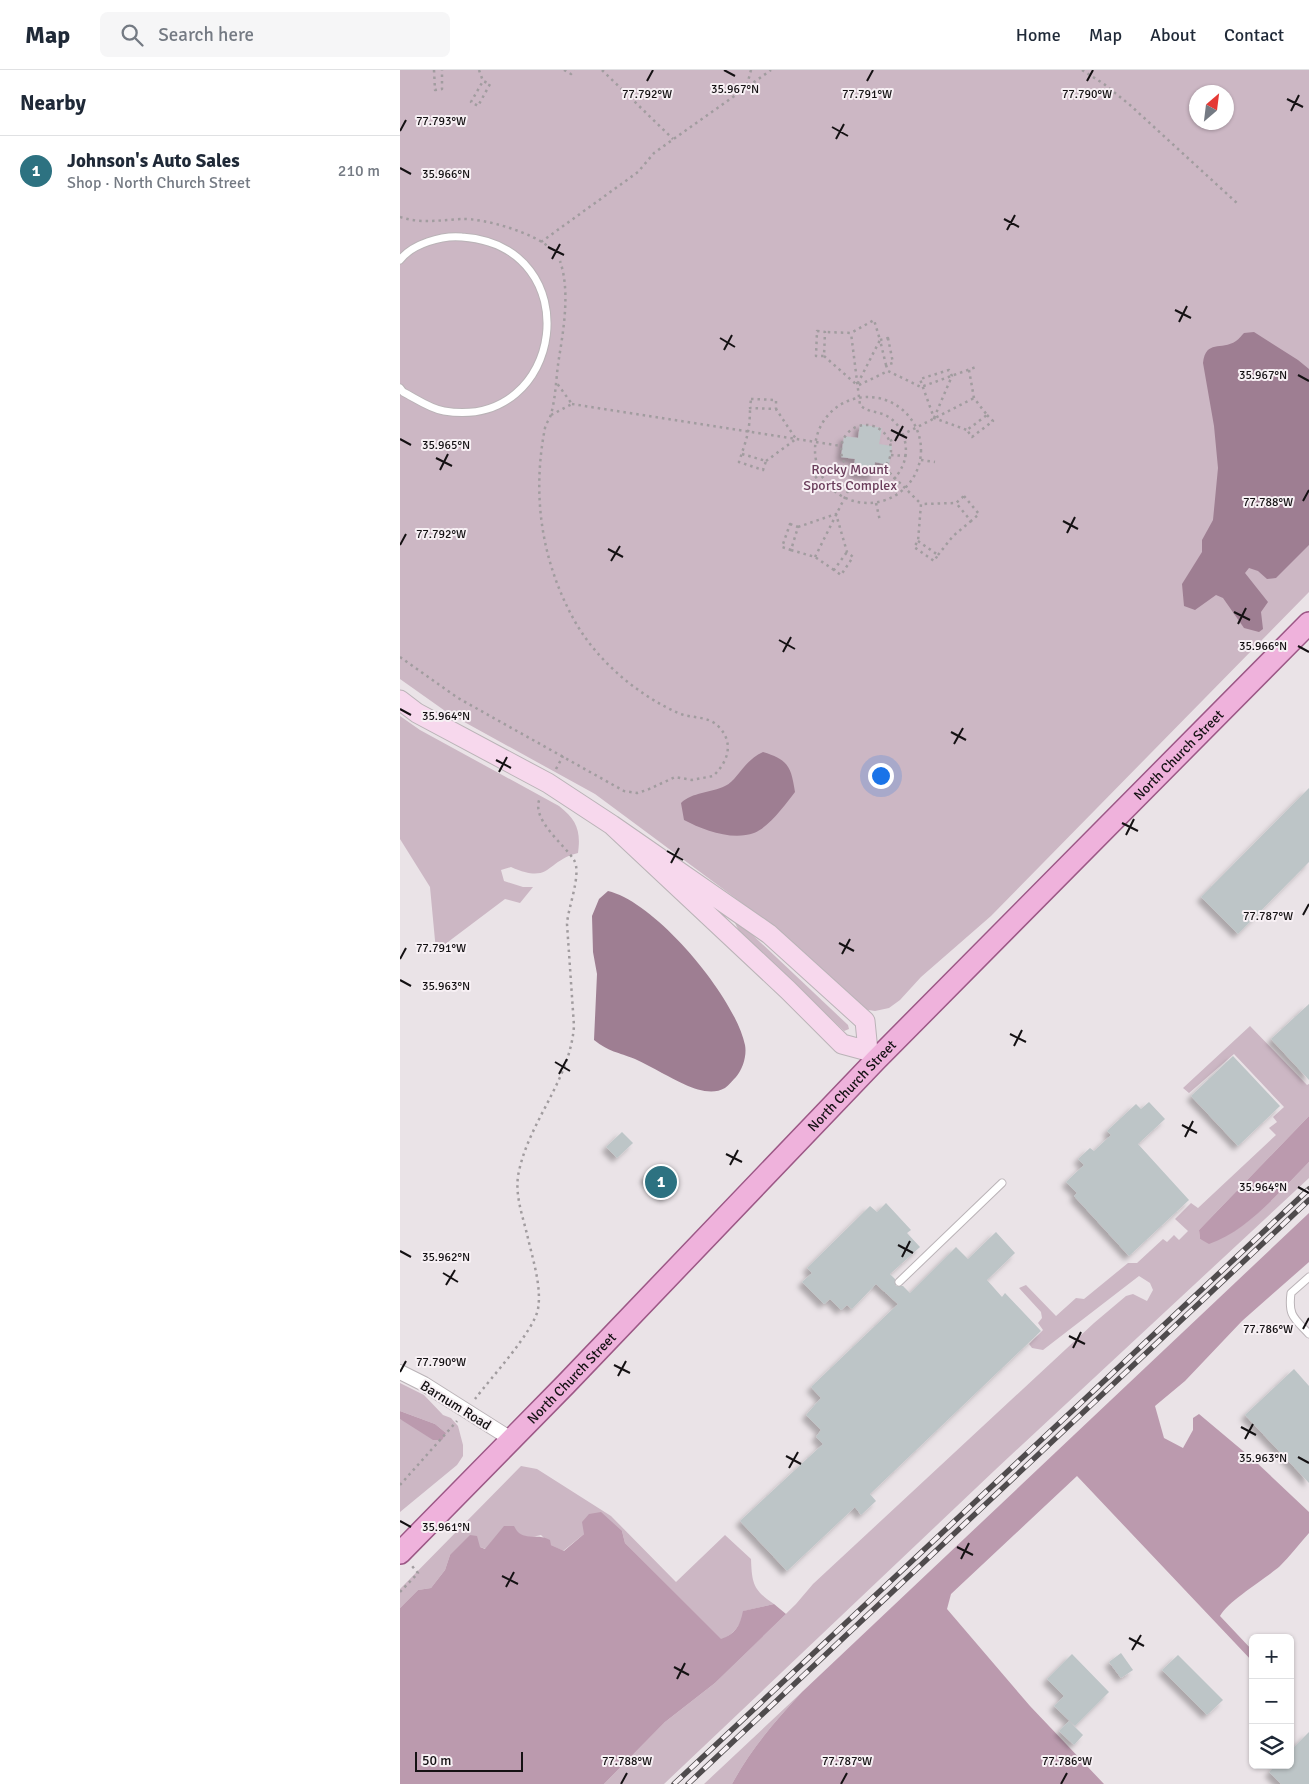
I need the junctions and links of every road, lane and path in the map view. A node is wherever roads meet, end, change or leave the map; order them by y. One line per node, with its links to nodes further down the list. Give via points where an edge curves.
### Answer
1 (434, 70): 2 (path, via 435,90 442,89)
2 (442, 70)
3 (479, 70): 10 (path)
4 (564, 70): 5 (path, via 572,74)
5 (574, 70)
6 (602, 70): 12 (path)
7 (751, 70): 11 (path)
8 (771, 70): 11 (path)
9 (1082, 70): 13 (path, via 1130,105)
10 (483, 81): 10 (path, via 490,84 478,106 471,102)
11 (747, 85): 12 (path)
12 (673, 139): 15 (path, via 654,153 638,172)
13 (1238, 204)
14 (400, 217): 15 (path, via 412,221 462,219 488,223)
15 (541, 242): 16 (path)
16 (551, 249)
17 (400, 260): 31 (lane, via 424,243 454,236 478,238 508,250 529,268 544,297 549,320 547,344 536,371 520,390 493,407 466,413 443,411)
18 (560, 261): 28 (path, via 564,280 564,312)
19 (825, 332): 20 (path); 22 (path); 22 (path, via 817,331 816,356)
20 (850, 333): 21 (path, via 874,320); 29 (path)
21 (880, 340): 23 (path); 23 (path, via 888,338 894,363); 29 (path)
22 (824, 356): 29 (path)
23 (886, 365): 26 (path)
24 (976, 367): 25 (path)
25 (969, 370): 27 (path); 33 (path)
26 (888, 371): 29 (path); 30 (path)
27 (952, 376): 30 (path); 30 (path, via 949,370 920,379); 39 (path)
28 (555, 381): 34 (path); 38 (path)
29 (857, 385): 32 (path)
30 (921, 387): 39 (path)
31 (401, 390)
32 (859, 398): 40 (path, via 887,400 904,410); 43 (path, via 865,410 886,415); 45 (path, via 830,412)
33 (974, 398): 37 (path); 39 (path)
34 (572, 404): 38 (path); 42 (path)
35 (750, 408): 36 (path); 36 (path, via 751,399 776,400); 42 (path)
36 (776, 409): 44 (path)
37 (987, 414): 41 (path); 41 (path, via 992,421 972,437)
38 (551, 415): 76 (path, via 545,426 539,485 540,512 547,557 574,620 592,646 634,687 676,712 711,721 719,728 729,748 727,759 713,776 704,779 670,778 647,790 630,793)
39 (934, 418): 40 (path); 41 (path)
40 (917, 427): 43 (path); 51 (path, via 922,445)
41 (967, 430)
42 (750, 431): 44 (path); 48 (path)
43 (903, 433): 46 (path); 50 (path)
44 (796, 438): 45 (path); 52 (path)
45 (816, 441): 47 (path); 55 (path, via 817,467)
46 (890, 441): 47 (path, via 878,428 870,425 849,431); 49 (path)
47 (841, 446): 54 (path, via 842,460 858,475 875,474)
48 (742, 454): 52 (path); 52 (path, via 739,462 763,470)
49 (891, 455): 50 (path); 54 (path)
50 (906, 456): 56 (path)
51 (921, 460): 53 (path); 58 (path)
52 (766, 462)
53 (935, 462)
54 (886, 468): 56 (path)
55 (821, 474): 57 (path); 59 (path, via 826,483)
56 (895, 477): 58 (path); 59 (path, via 878,490 852,488)
57 (804, 485)
58 (906, 488): 60 (path, via 900,494); 62 (path)
59 (845, 497): 60 (path, via 865,504); 63 (path)
60 (876, 503): 64 (path)
61 (956, 503): 62 (path); 65 (path); 65 (path, via 964,496 979,514)
62 (921, 504): 67 (path)
63 (836, 514): 66 (path); 69 (path); 71 (path)
64 (880, 521)
65 (971, 521): 70 (path)
66 (798, 527): 68 (path); 68 (path, via 790,524 782,547)
67 (918, 541): 70 (path); 70 (path, via 914,547 934,561)
68 (791, 550): 71 (path)
69 (847, 552): 72 (path); 72 (path, via 853,557 840,575)
70 (938, 555)
71 (815, 557): 72 (path)
72 (834, 570)
73 (1309, 623): 80 (main road, North Church Street)
74 (400, 657): 76 (path, via 458,698)
75 (400, 700): 79 (street, via 417,713 548,783)
76 (563, 756): 77 (path)
77 (555, 770)
78 (540, 798): 86 (path, via 538,807 547,828 574,861 578,872 568,907 567,924 573,1041 519,1171 518,1198 536,1275 538,1309 525,1335)
79 (612, 825): 80 (street, via 842,1044); 80 (street, via 769,934 865,1021)
80 (872, 1055): 88 (main road, North Church Street)
81 (1002, 1183): 83 (lane)
82 (1309, 1277): 84 (lane, via 1291,1293 1290,1307 1292,1317)
83 (899, 1282)
84 (1309, 1334)
85 (400, 1372): 88 (street, Barnum Road)
86 (476, 1398)
87 (454, 1424): 89 (path)
88 (511, 1440): 90 (main road, North Church Street)
89 (400, 1485)
90 (400, 1553)
91 (418, 1573): 92 (path)
92 (400, 1592)

